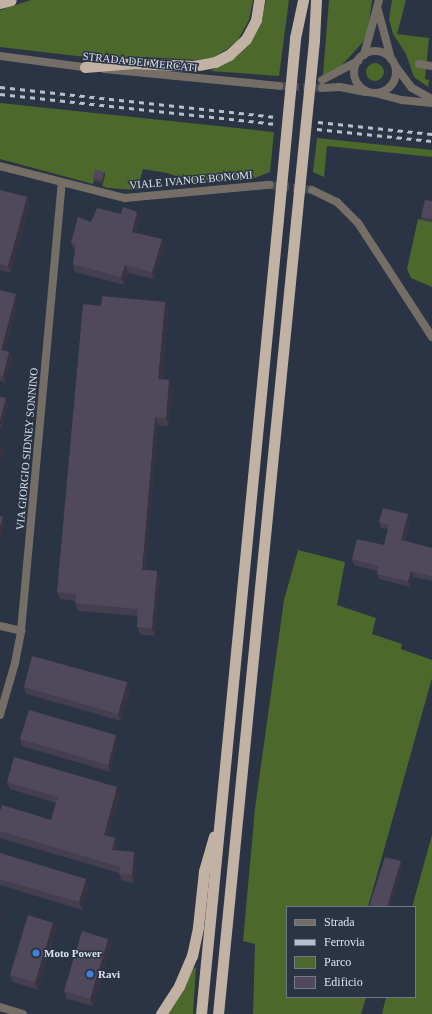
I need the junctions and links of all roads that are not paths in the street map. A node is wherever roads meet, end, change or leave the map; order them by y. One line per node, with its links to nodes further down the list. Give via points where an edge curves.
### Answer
1 (10, 0): 7 (highway)
2 (259, 0): 17 (highway, via 256,20 246,39 232,52 215,62 192,66 134,63)
3 (296, 0): 10 (highway)
4 (303, 0): 10 (highway)
5 (316, 0): 9 (highway)
6 (320, 0): 9 (highway)
7 (0, 3)
8 (379, 4): 11 (street); 14 (street)
9 (316, 14): 35 (highway, bridge)
10 (296, 33): 30 (highway, bridge)
11 (364, 54): 13 (street); 14 (street, via 379,52)
12 (0, 56): 17 (street, STRADA DEI MERCATI)
13 (358, 61): 19 (street, via 356,80 362,88); 19 (street, via 322,84)
14 (393, 62): 19 (street, via 396,74 392,84 386,90); 20 (street, via 412,88)
15 (419, 64): 16 (street)
16 (432, 66)
17 (85, 67): 18 (street, STRADA DEI MERCATI)
18 (278, 86)
19 (373, 92): 21 (street, via 418,103)
20 (432, 99)
21 (432, 102)
22 (0, 166): 23 (street, VIALE IVANOE BONOMI)
23 (62, 183): 24 (street, VIALE IVANOE BONOMI, via 103,194 131,198); 28 (street, VIA GIORGIO SIDNEY SONNINO)
24 (269, 185)
25 (312, 190): 26 (street, via 337,202 358,223)
26 (432, 337)
27 (0, 626): 28 (street)
28 (21, 631): 29 (street, VIA GIORGIO SIDNEY SONNINO)
29 (0, 715)
30 (222, 798): 33 (highway, via 204,871 194,949 179,986); 34 (highway)
31 (0, 1008): 32 (street)
32 (23, 1014)
33 (161, 1014)
34 (201, 1014)
35 (218, 1014)

